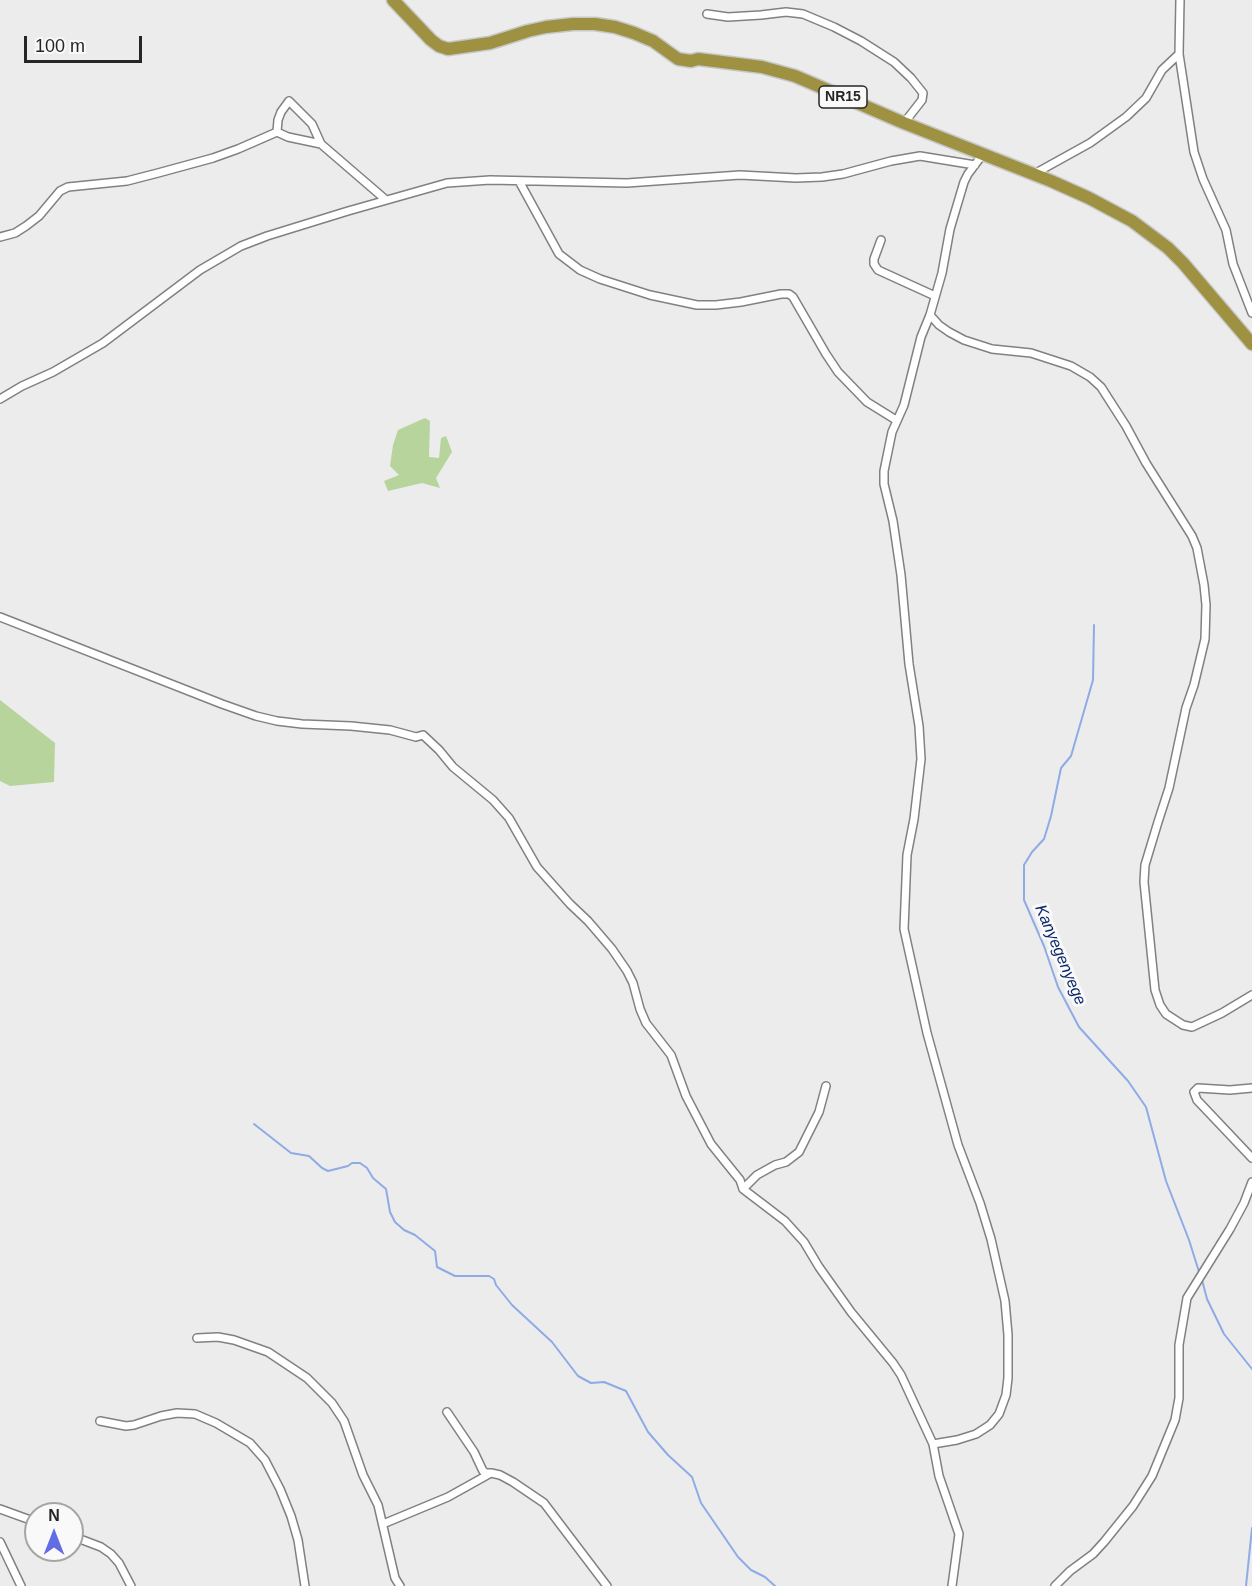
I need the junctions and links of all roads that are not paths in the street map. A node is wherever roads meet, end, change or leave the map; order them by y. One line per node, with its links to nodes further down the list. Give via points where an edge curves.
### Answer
1 (393, 0): 5 (highway, NR15, via 431,40 448,49 490,43 546,27 615,27 653,41 678,58 762,67 795,76)
2 (1180, 0): 4 (street)
3 (707, 14): 5 (street, via 803,14 861,41 894,62 923,93)
4 (1179, 54): 10 (street, via 1162,70 1146,98 1126,117); 16 (street, via 1196,161 1226,230 1233,264)
5 (904, 123): 8 (highway, NR15)
6 (277, 132): 7 (street); 7 (street, via 281,112 289,101 312,124); 13 (street, via 238,149 158,174 60,190 39,216 15,233)
7 (321, 144): 12 (street)
8 (983, 154): 9 (street); 10 (highway, NR15)
9 (975, 165): 11 (street, via 920,156 822,177 730,176 627,183); 15 (street, via 964,182)
10 (1034, 174): 18 (highway, NR15, via 1089,198 1149,233 1183,263)
11 (519, 181): 12 (street, via 447,183); 20 (street, via 559,254 600,279 697,305 741,303 789,294 838,372 867,402)
12 (386, 200): 19 (street, via 241,246 200,270 103,343)
13 (0, 237)
14 (881, 240): 15 (street, via 874,259 878,270)
15 (935, 296): 17 (street)
16 (1252, 313)
17 (930, 315): 20 (street); 22 (street, via 964,340 992,349 1031,353 1071,366 1090,377 1101,387 1192,536 1204,585 1205,639 1169,788 1145,865 1155,990 1166,1014 1191,1027)
18 (1252, 344)
19 (0, 399)
20 (896, 420): 31 (street, via 884,484 901,575 921,759 906,855 904,929 955,1135 991,1239 1008,1335 1007,1387 999,1414 976,1434)
21 (0, 616): 27 (street, via 256,716 423,735 509,818 537,867 612,949 633,983 646,1023 671,1055 701,1126)
22 (1252, 995)
23 (826, 1086): 27 (street, via 819,1112 799,1152 757,1175)
24 (1252, 1088): 25 (street, via 1198,1088 1194,1092 1197,1100)
25 (1252, 1158)
26 (1252, 1182): 44 (street, via 1230,1229 1187,1298 1179,1345 1175,1420 1152,1476 1094,1554)
27 (743, 1189): 31 (street, via 804,1242 851,1312 901,1375)
28 (197, 1338): 35 (street, via 234,1340 268,1352 322,1391 344,1421)
29 (447, 1412): 32 (street, via 483,1471)
30 (99, 1421): 40 (street, via 126,1426 177,1413 195,1414 250,1443 266,1460 291,1516)
31 (933, 1444): 43 (street, via 958,1534)
32 (491, 1473): 35 (street, via 448,1497); 42 (street, via 513,1482 544,1503)
33 (0, 1509): 34 (street)
34 (24, 1518)
35 (383, 1524): 41 (street)
36 (84, 1541): 39 (street, via 111,1554)
37 (0, 1542): 38 (street)
38 (21, 1586)
39 (131, 1586)
40 (305, 1586)
41 (400, 1586)
42 (607, 1586)
43 (952, 1586)
44 (1055, 1586)

